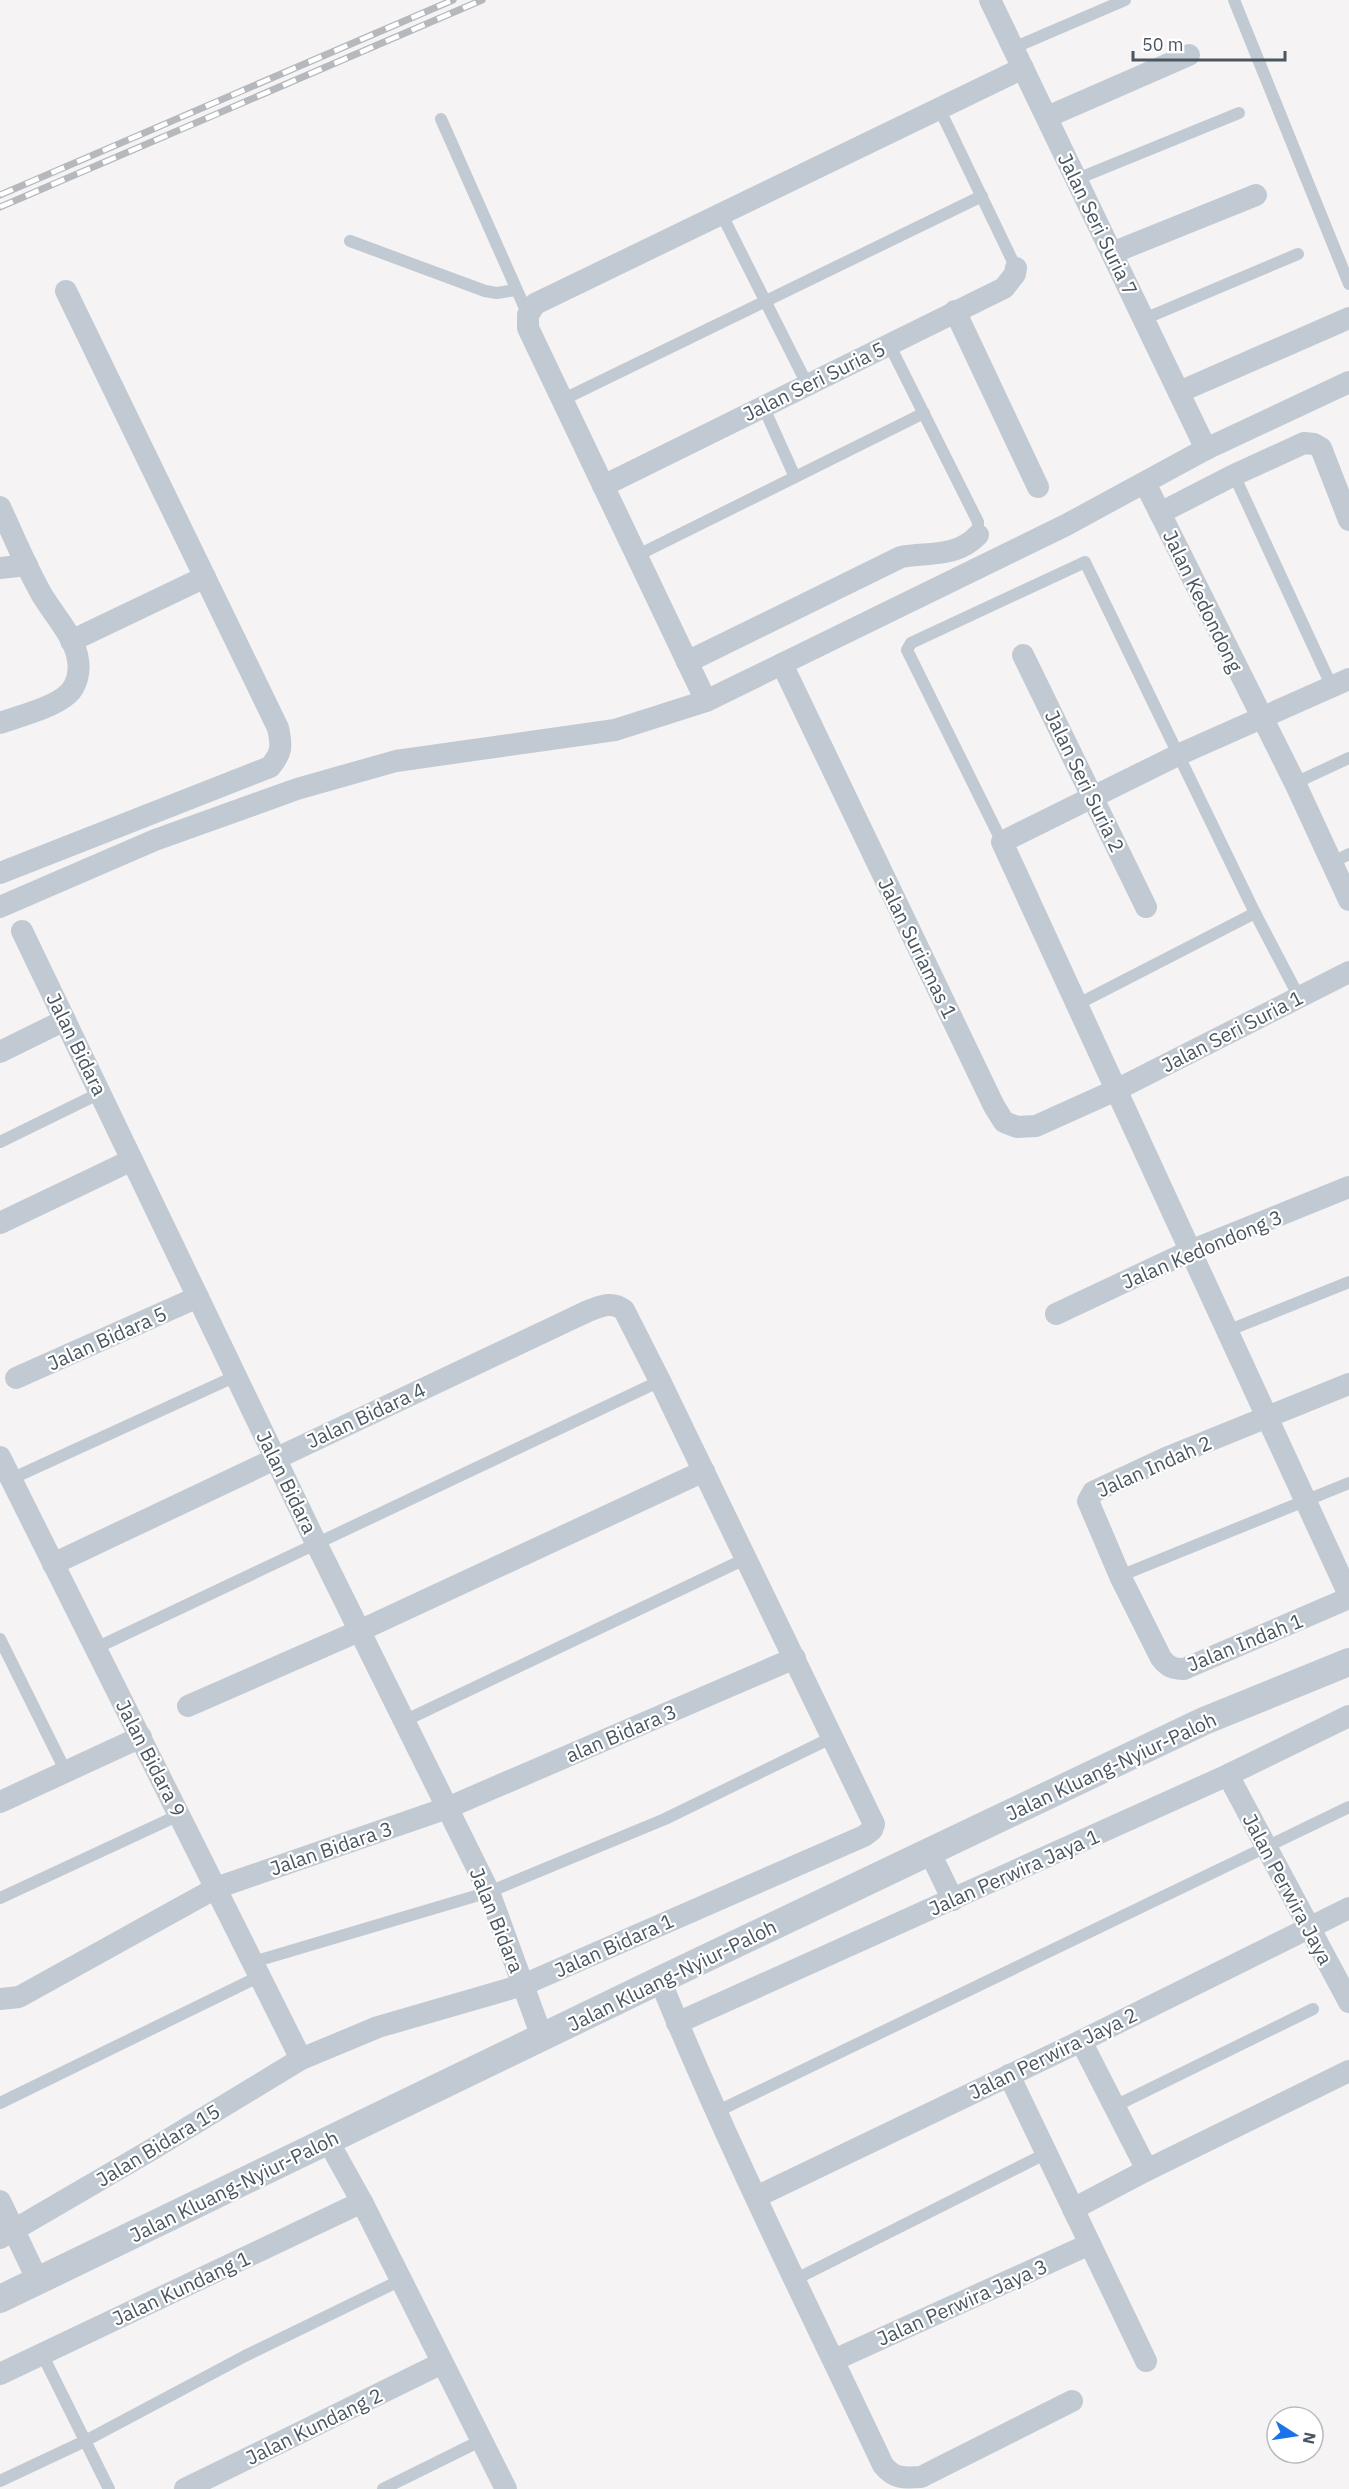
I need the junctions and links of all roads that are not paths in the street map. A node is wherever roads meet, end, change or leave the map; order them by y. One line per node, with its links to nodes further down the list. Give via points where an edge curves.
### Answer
1 (990, 0): 5 (street, Jalan Seri Suria 7)
2 (1125, 0): 5 (lane)
3 (1233, 0): 18 (lane)
4 (1189, 55): 8 (street)
5 (1018, 58): 6 (street); 8 (street, Jalan Seri Suria 7)
6 (939, 108): 12 (lane); 13 (street)
7 (1239, 113): 10 (lane)
8 (1047, 117): 10 (street, Jalan Seri Suria 7)
9 (441, 119): 19 (lane)
10 (1077, 179): 15 (street, Jalan Seri Suria 7)
11 (1256, 195): 15 (street)
12 (982, 196): 17 (lane); 21 (lane)
13 (722, 215): 21 (lane); 23 (street, via 535,304)
14 (350, 241): 19 (lane, via 485,291)
15 (1112, 253): 25 (street, Jalan Seri Suria 7)
16 (1298, 254): 25 (lane)
17 (1016, 268): 22 (street, Jalan Seri Suria 5, via 1004,288)
18 (1349, 284)
19 (516, 290): 23 (lane)
20 (66, 291): 46 (street)
21 (765, 301): 28 (lane); 30 (lane)
22 (956, 311): 26 (street, Jalan Seri Suria 5); 38 (street)
23 (528, 315): 30 (street, via 528,328)
24 (1349, 318): 29 (street)
25 (1144, 319): 29 (street, Jalan Seri Suria 7)
26 (889, 345): 28 (street, Jalan Seri Suria 5); 32 (lane)
27 (1349, 382): 33 (street)
28 (807, 384): 31 (street, Jalan Seri Suria 5)
29 (1179, 392): 33 (street, Jalan Seri Suria 7)
30 (562, 400): 37 (street)
31 (763, 405): 35 (lane); 37 (street, Jalan Seri Suria 5)
32 (924, 413): 35 (lane); 42 (lane, via 978,522)
33 (1206, 449): 36 (street)
34 (1234, 475): 40 (street); 41 (street, via 1304,443 1314,444 1321,448 1329,464); 51 (lane)
35 (795, 477): 43 (lane)
36 (1145, 483): 40 (street, Jalan Kedondong); 50 (street)
37 (603, 486): 43 (street)
38 (1038, 487)
39 (0, 507): 44 (street)
40 (1160, 513): 53 (street, Jalan Kedondong)
41 (1349, 520)
42 (978, 535): 49 (street, via 972,542 944,554 901,557)
43 (636, 556): 49 (street)
44 (27, 566): 45 (street); 47 (street)
45 (0, 568)
46 (205, 577): 47 (street); 61 (street, via 278,728 280,756 270,767)
47 (71, 641): 54 (street, via 78,670 67,695 37,711)
48 (1023, 655): 58 (street, Jalan Seri Suria 2)
49 (687, 662): 52 (street)
50 (782, 664): 52 (street); 72 (street, Jalan Suriamas 1, via 1004,1122 1017,1127 1036,1126)
51 (1341, 683): 53 (street)
52 (706, 701): 63 (street, via 615,730 396,761 297,789 155,840)
53 (1262, 718): 55 (street); 57 (street, Jalan Kedondong)
54 (0, 723)
55 (1180, 754): 58 (street); 59 (lane, via 1085,562 910,643 908,655); 65 (lane)
56 (1349, 758): 57 (lane)
57 (1294, 783): 60 (street, Jalan Kedondong)
58 (1092, 796): 59 (street); 64 (street, Jalan Seri Suria 2)
59 (1002, 842): 69 (street)
60 (1340, 858): 62 (street, Jalan Kedondong)
61 (0, 873)
62 (1349, 900)
63 (0, 907)
64 (1146, 908)
65 (1256, 913): 68 (lane); 69 (lane)
66 (22, 931): 70 (street, Jalan Bidara)
67 (1349, 972): 68 (street, Jalan Seri Suria 1)
68 (1299, 997): 72 (street, Jalan Seri Suria 1)
69 (1078, 1004): 72 (street)
70 (65, 1020): 71 (street); 73 (street, Jalan Bidara)
71 (0, 1052)
72 (1116, 1090): 78 (street)
73 (100, 1093): 74 (lane); 75 (street, Jalan Bidara)
74 (0, 1142)
75 (132, 1160): 77 (street); 80 (street, Jalan Bidara)
76 (1349, 1187): 78 (street, Jalan Kedondong 3)
77 (0, 1223)
78 (1190, 1251): 81 (street, Jalan Kedondong 3); 82 (street)
79 (1349, 1282): 82 (lane)
80 (198, 1297): 83 (street, Jalan Bidara); 84 (street, Jalan Bidara 5)
81 (1056, 1314)
82 (1227, 1331): 87 (street)
83 (236, 1376): 89 (street, Jalan Bidara); 91 (lane)
84 (16, 1378)
85 (660, 1381): 89 (street, Jalan Bidara 4, via 624,1310 606,1304); 90 (street); 94 (lane)
86 (1349, 1384): 87 (street)
87 (1267, 1417): 93 (street); 97 (street, Jalan Indah 2, via 1166,1458 1090,1495 1091,1510)
88 (0, 1457): 91 (street, Jalan Bidara 9)
89 (275, 1457): 94 (street, Jalan Bidara); 96 (street, Jalan Bidara 4)
90 (704, 1471): 95 (street); 99 (street)
91 (11, 1479): 96 (street, Jalan Bidara 9)
92 (1349, 1483): 93 (lane)
93 (1305, 1500): 97 (lane); 98 (street)
94 (316, 1543): 99 (street, Jalan Bidara); 101 (lane)
95 (747, 1558): 102 (street); 106 (lane)
96 (53, 1564): 101 (street, Jalan Bidara 9)
97 (1120, 1576): 98 (street, Jalan Indah 1, via 1161,1658 1174,1669 1184,1669)
98 (1349, 1597)
99 (359, 1631): 104 (street); 106 (street, Jalan Bidara)
100 (0, 1640): 109 (lane)
101 (96, 1648): 107 (street, Jalan Bidara 9)
102 (795, 1658): 108 (street); 113 (street, alan Bidara 3)
103 (1349, 1662): 116 (street, Jalan Kluang-Nyiur-Paloh, via 1204,1721)
104 (188, 1706)
105 (1349, 1716): 110 (street, Jalan Perwira Jaya 1)
106 (404, 1721): 113 (street, Jalan Bidara)
107 (141, 1737): 109 (street); 114 (street, Jalan Bidara 9)
108 (833, 1737): 118 (lane, via 665,1819); 125 (street, Jalan Bidara 1, via 872,1817 872,1830)
109 (65, 1770): 111 (street)
110 (1228, 1775): 115 (street, Jalan Perwira Jaya); 120 (street, Jalan Perwira Jaya 1)
111 (0, 1802)
112 (1349, 1807): 115 (lane)
113 (447, 1808): 117 (street, Jalan Bidara 3); 118 (street, Jalan Bidara)
114 (179, 1815): 117 (street, Jalan Bidara 9); 119 (lane)
115 (1266, 1847): 122 (street, Jalan Perwira Jaya); 137 (lane)
116 (930, 1853): 120 (street); 124 (street, Jalan Kluang-Nyiur-Paloh)
117 (216, 1888): 123 (street, Jalan Bidara 9); 126 (street, Jalan Bidara 3, via 19,1996)
118 (489, 1892): 123 (lane); 125 (street, Jalan Bidara)
119 (0, 1898)
120 (954, 1900): 129 (street, Jalan Perwira Jaya 1)
121 (1349, 1908): 122 (street, Jalan Perwira Jaya 2)
122 (1308, 1927): 127 (street, Jalan Perwira Jaya); 131 (street, Jalan Perwira Jaya 2)
123 (256, 1969): 132 (street, Jalan Bidara 9); 135 (lane)
124 (660, 1980): 129 (street); 130 (street, Jalan Kluang-Nyiur-Paloh)
125 (523, 1985): 130 (street, Jalan Bidara); 132 (street, Jalan Bidara 1, via 378,2027)
126 (0, 1999)
127 (1349, 2002)
128 (1313, 2009): 136 (lane)
129 (677, 2023): 137 (street)
130 (542, 2037): 138 (street, Jalan Kluang-Nyiur-Paloh)
131 (1081, 2041): 134 (street, Jalan Perwira Jaya 2); 136 (street)
132 (301, 2059): 145 (street, Jalan Bidara 15)
133 (1349, 2071): 140 (street)
134 (1009, 2075): 139 (street); 141 (street, Jalan Perwira Jaya 2)
135 (0, 2103)
136 (1113, 2107): 140 (street)
137 (716, 2112): 141 (street)
138 (328, 2140): 143 (street); 149 (street, Jalan Kluang-Nyiur-Paloh)
139 (1047, 2153): 144 (street); 148 (lane)
140 (1147, 2170): 144 (street)
141 (756, 2197): 148 (street)
142 (0, 2201): 145 (street)
143 (362, 2202): 147 (street); 151 (street, Jalan Kundang 1)
144 (1073, 2209): 146 (street)
145 (7, 2234): 149 (street)
146 (1090, 2244): 152 (street, Jalan Perwira Jaya 3); 153 (street)
147 (401, 2280): 154 (street); 157 (lane, via 245,2356)
148 (794, 2280): 152 (street)
149 (38, 2281): 150 (street, Jalan Kluang-Nyiur-Paloh)
150 (0, 2300)
151 (42, 2354): 155 (street, Jalan Kundang 1); 157 (lane)
152 (834, 2360): 156 (street, via 883,2465 891,2475 903,2478 921,2477)
153 (1146, 2361)
154 (442, 2363): 158 (street); 161 (street, Jalan Kundang 2)
155 (0, 2374)
156 (1072, 2401)
157 (85, 2441): 159 (lane); 160 (lane)
158 (480, 2441): 162 (lane); 163 (street)
159 (0, 2481)
160 (109, 2489)
161 (185, 2489)
162 (383, 2489)
163 (506, 2489)

